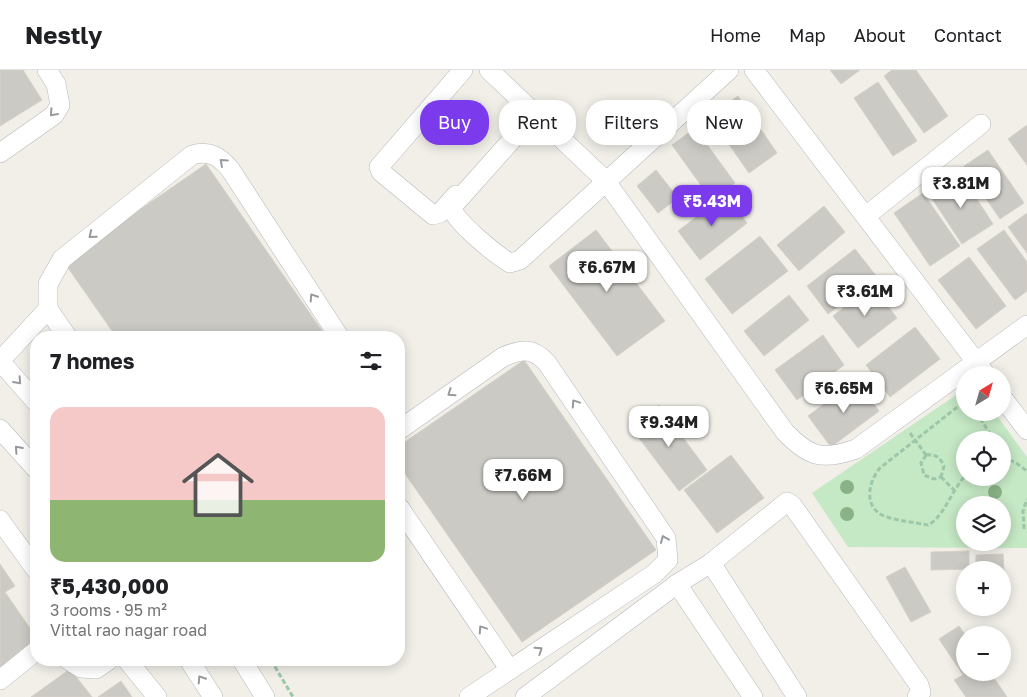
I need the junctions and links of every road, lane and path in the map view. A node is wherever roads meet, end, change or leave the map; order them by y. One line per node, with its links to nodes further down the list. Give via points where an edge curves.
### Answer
1 (48, 70): 11 (street, one-way to 11, via 56,84 60,105 54,115)
2 (463, 70): 8 (street, via 379,167 381,172 433,215 440,213)
3 (489, 70): 6 (street)
4 (729, 70): 12 (street)
5 (754, 70): 13 (street)
6 (520, 100)
7 (981, 124): 13 (street)
8 (503, 145)
9 (505, 145): 12 (street, via 452,207 457,217 499,257 510,263 520,260)
10 (568, 145): 12 (street)
11 (0, 153)
12 (605, 180): 25 (street, via 785,432 799,447 817,456 837,456 856,449)
13 (866, 216): 19 (street)
14 (48, 309): 16 (street); 17 (street, one-way to 14, via 230,169 210,153 192,155 62,259 48,284); 18 (street)
15 (1027, 325): 20 (street)
16 (63, 331)
17 (335, 331)
18 (0, 361): 22 (street, one-way to 22)
19 (980, 366)
20 (985, 366)
21 (956, 385): 25 (street)
22 (30, 395)
23 (956, 408): 29 (path)
24 (1011, 409): 28 (street)
25 (900, 418): 29 (path)
26 (405, 426): 51 (street, one-way to 26, via 654,574 668,560 666,538 547,363 533,352 520,349 503,357)
27 (0, 429): 32 (street, one-way to 27)
28 (1027, 430)
29 (915, 440): 30 (path); 36 (path, via 873,476 869,494 877,511 928,525 939,518)
30 (926, 455): 34 (path, via 936,456 942,462); 34 (path, via 920,468 924,475 934,479)
31 (1011, 461): 33 (path)
32 (30, 462)
33 (1027, 471)
34 (941, 477): 36 (path)
35 (957, 486): 36 (path)
36 (954, 490)
37 (1027, 499): 40 (path)
38 (405, 516): 51 (street, one-way to 38)
39 (0, 520): 41 (street)
40 (1024, 529)
41 (30, 562)
42 (711, 563): 43 (street); 61 (street); 62 (street, via 783,503 789,503 919,685 921,692)
43 (677, 584): 53 (street); 60 (street)
44 (30, 656): 52 (street)
45 (78, 666): 46 (street, via 96,669)
46 (100, 666)
47 (132, 666): 54 (street)
48 (193, 666): 55 (street, one-way to 48)
49 (246, 666): 56 (street)
50 (275, 666): 57 (path)
51 (510, 670): 58 (street)
52 (0, 680)
53 (544, 691): 59 (street)
54 (157, 697)
55 (213, 697)
56 (265, 697)
57 (293, 697)
58 (469, 697)
59 (525, 697)
60 (753, 697)
61 (797, 697)
62 (917, 697)

